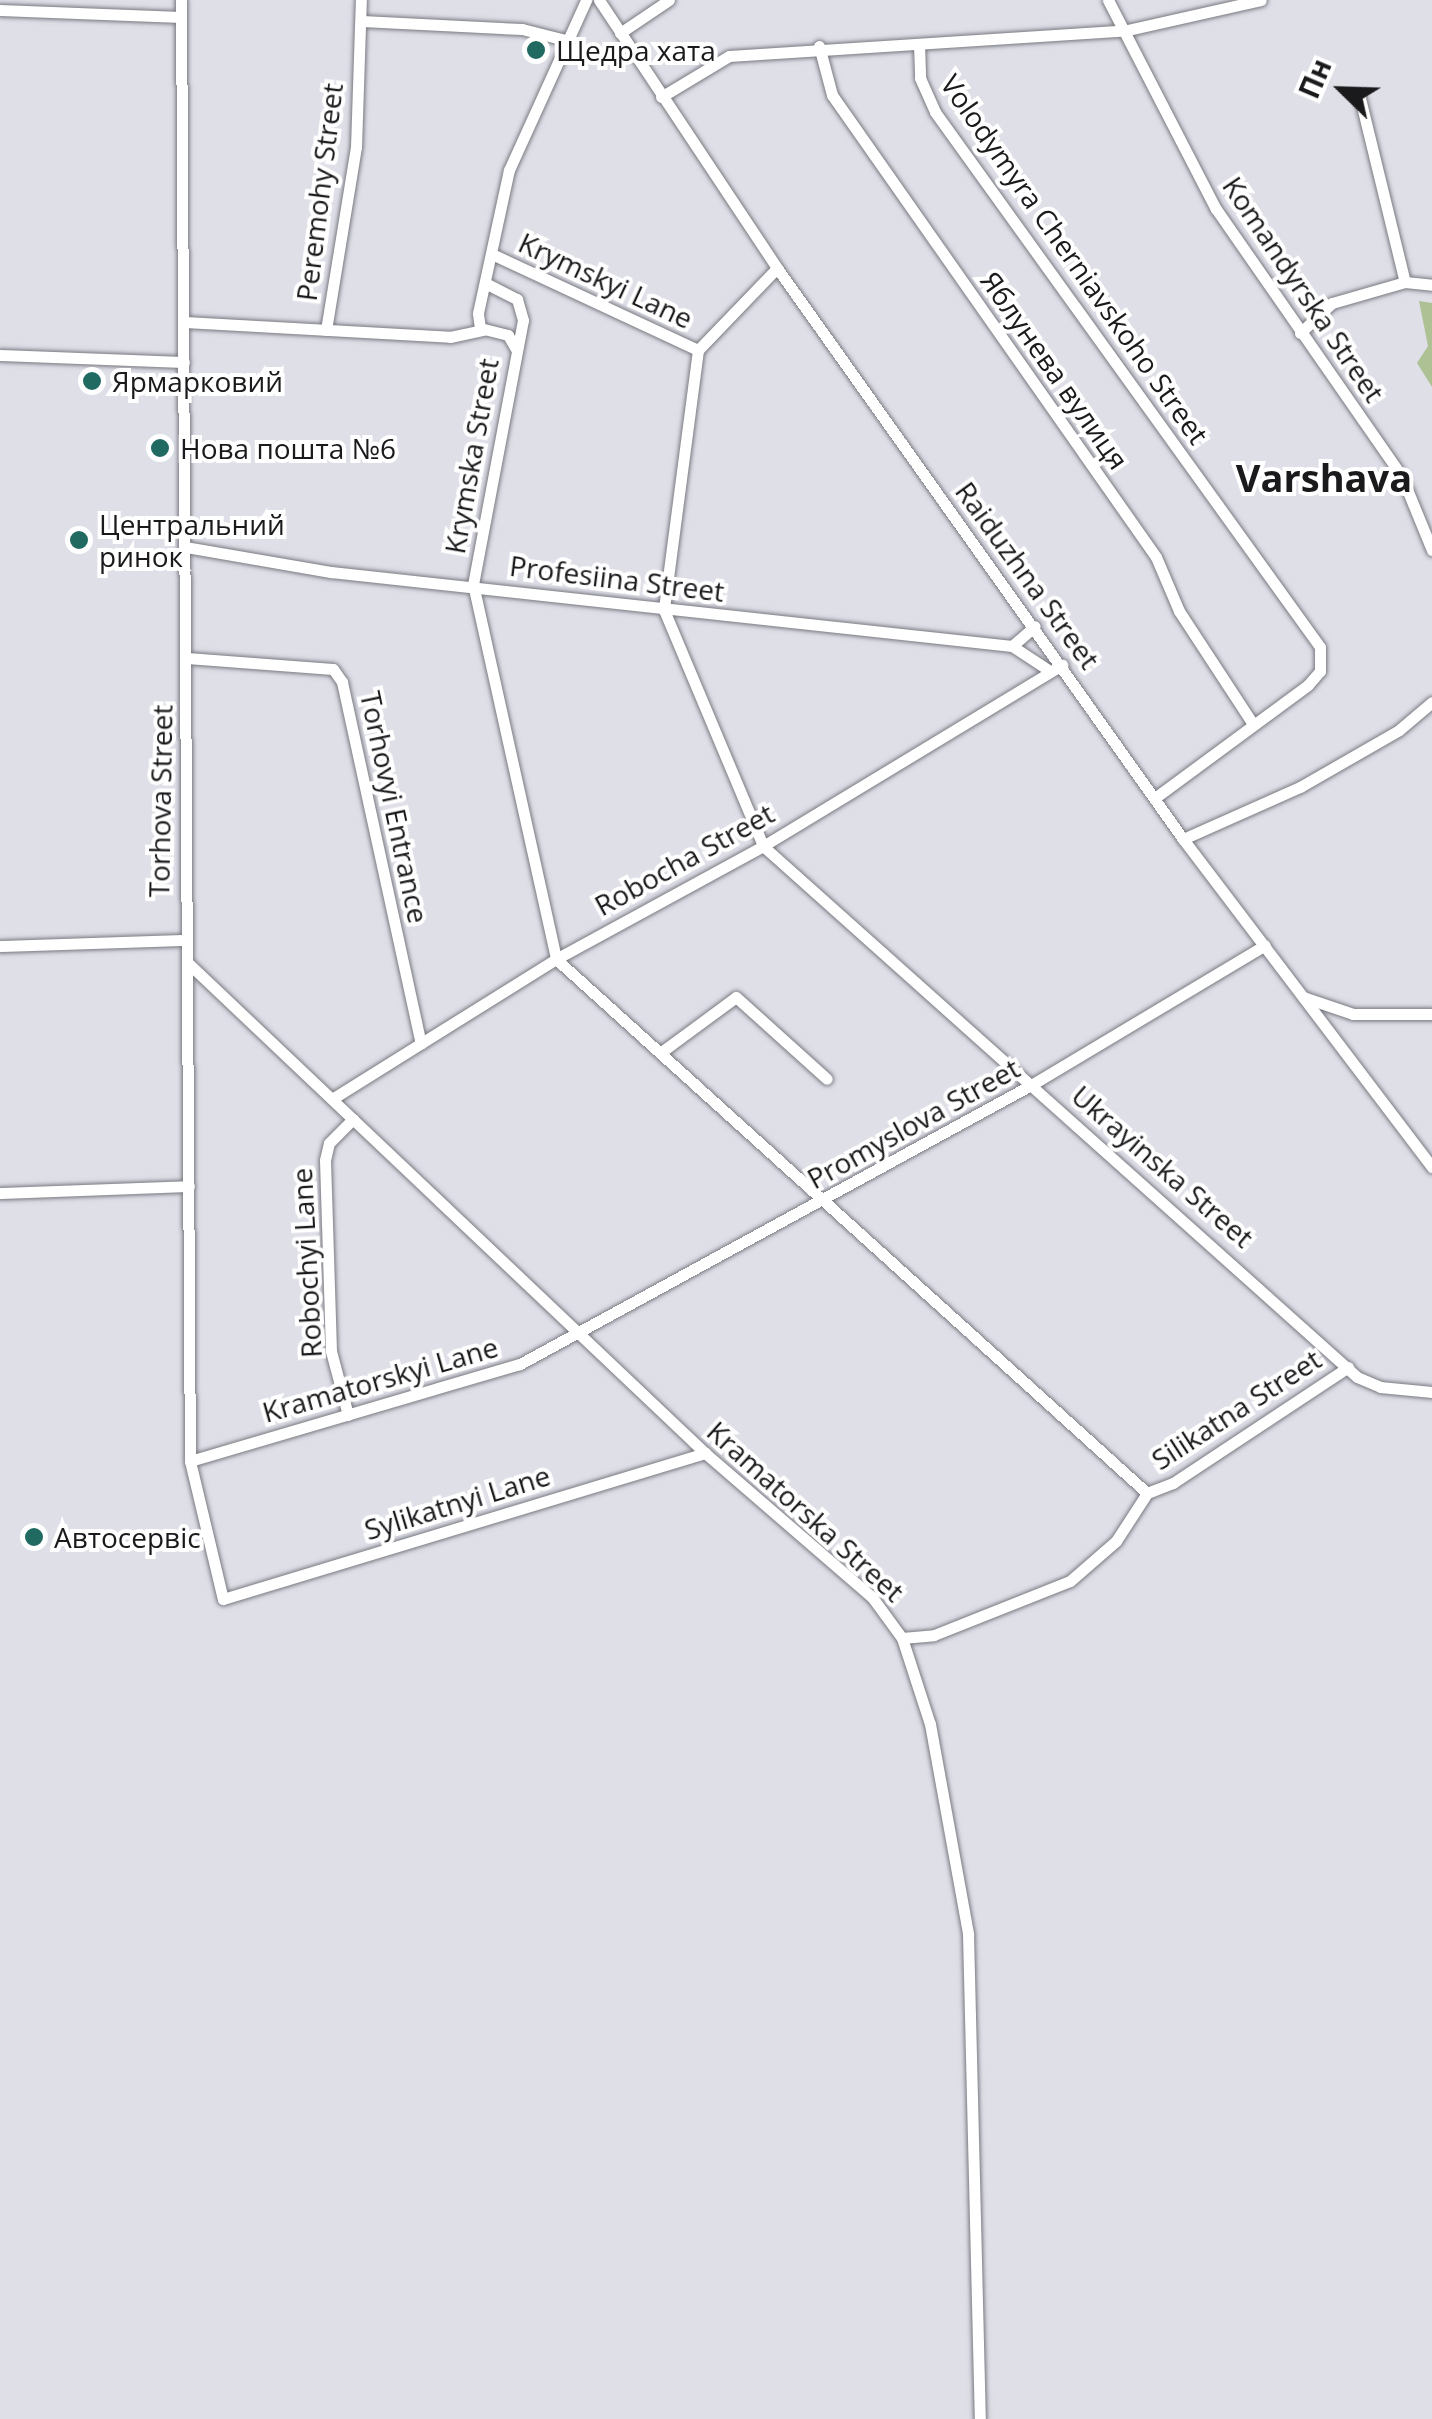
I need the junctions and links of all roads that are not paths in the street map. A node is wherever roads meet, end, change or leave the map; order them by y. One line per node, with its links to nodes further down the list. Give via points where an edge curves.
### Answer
1 (182, 0): 9 (street, Torhova Street)
2 (361, 0): 10 (street, Peremohy Street)
3 (586, 0): 13 (street)
4 (599, 0): 12 (street, Raiduzhna Street)
5 (668, 0): 12 (street)
6 (1108, 0): 11 (street, Komandyrska Street)
7 (1261, 0): 11 (street)
8 (0, 10): 9 (street)
9 (181, 18): 24 (street, Torhova Street)
10 (362, 20): 13 (street, via 522,29); 25 (street, Peremohy Street, via 356,147)
11 (1128, 30): 14 (street); 27 (street, Komandyrska Street, via 1216,210)
12 (620, 33): 16 (street, Raiduzhna Street)
13 (565, 40): 18 (street, via 509,170)
14 (919, 44): 15 (street); 42 (street, Volodymyra Cherniavskoho Street, via 920,78 935,112 1320,647 1320,671 1308,685)
15 (819, 46): 16 (street, via 729,56); 42 (street, Яблунева вулиця, via 832,95 1156,558 1179,611)
16 (660, 97): 19 (street, Raiduzhna Street)
17 (1360, 98): 20 (street)
18 (494, 255): 21 (street); 30 (street, Krymskyi Lane)
19 (777, 268): 30 (street); 37 (street, Raiduzhna Street)
20 (1404, 282): 22 (street); 27 (street, via 1332,303)
21 (487, 284): 23 (street); 29 (street, via 510,293 520,306)
22 (1432, 284)
23 (478, 313): 26 (street, Krymska Street); 28 (street)
24 (185, 322): 25 (street); 32 (street, Torhova Street)
25 (326, 330): 28 (street)
26 (483, 330): 28 (street); 29 (street, Krymska Street, via 508,334)
27 (1300, 333): 34 (street, Komandyrska Street, via 1402,477)
28 (450, 338)
29 (516, 349): 35 (street, Krymska Street)
30 (698, 350): 36 (street)
31 (0, 356): 32 (street)
32 (184, 362): 33 (street, Torhova Street)
33 (186, 548): 35 (street, Profesiina Street, via 331,572); 39 (street, Torhova Street)
34 (1432, 550)
35 (473, 584): 36 (street, Profesiina Street); 49 (street, Krymska Street)
36 (664, 610): 38 (street, Profesiina Street); 45 (street)
37 (1035, 626): 38 (street); 40 (street, Raiduzhna Street)
38 (1012, 646): 40 (street)
39 (187, 658): 46 (street, Torhova Street); 53 (street, Torhovyi Entrance, via 333,669 342,682)
40 (1056, 668): 43 (street, Raiduzhna Street); 45 (street, Robocha Street)
41 (1432, 702): 44 (street, via 1399,730 1300,787)
42 (1253, 724): 43 (street, Volodymyra Cherniavskoho Street)
43 (1155, 798): 44 (street, Raiduzhna Street)
44 (1183, 839): 47 (street, Raiduzhna Street)
45 (763, 846): 49 (street, Robocha Street); 56 (street, Ukrayinska Street)
46 (184, 940): 48 (street); 50 (street, Torhova Street)
47 (1265, 945): 51 (street, Raiduzhna Street); 56 (street, Promyslova Street)
48 (0, 946)
49 (556, 959): 53 (street, Robocha Street); 54 (street)
50 (188, 963): 57 (street, Kramatorska Street); 60 (street, Torhova Street)
51 (1299, 996): 52 (street, via 1353,1014); 59 (street, Raiduzhna Street)
52 (1432, 1014)
53 (421, 1043): 57 (street, Robocha Street)
54 (660, 1053): 55 (street, via 736,998); 62 (street)
55 (827, 1079)
56 (1033, 1084): 62 (street, Promyslova Street); 64 (street, Ukrayinska Street)
57 (332, 1099): 58 (street, Kramatorska Street)
58 (353, 1119): 63 (street, Kramatorska Street); 66 (street, Robochyi Lane, via 329,1143 325,1160 332,1351)
59 (1432, 1167)
60 (189, 1186): 61 (street); 68 (street, Torhova Street)
61 (0, 1193)
62 (824, 1202): 63 (street, Promyslova Street); 69 (street)
63 (580, 1334): 66 (street, Kramatorskyi Lane, via 520,1364); 67 (street, Kramatorska Street)
64 (1348, 1367): 65 (street, Ukrayinska Street, via 1380,1387); 69 (street, Silikatna Street, via 1173,1483)
65 (1432, 1392)
66 (348, 1415): 68 (street, Kramatorskyi Lane)
67 (705, 1452): 70 (street, Sylikatnyi Lane); 71 (street, Kramatorska Street, via 872,1597)
68 (190, 1461): 70 (street, Torhova Street)
69 (1147, 1493): 71 (street, Silikatna Street, via 1116,1540 1070,1581 934,1636)
70 (223, 1599)
71 (902, 1638): 72 (street, Kramatorska Street, via 930,1724 968,1934)
72 (980, 2419)

